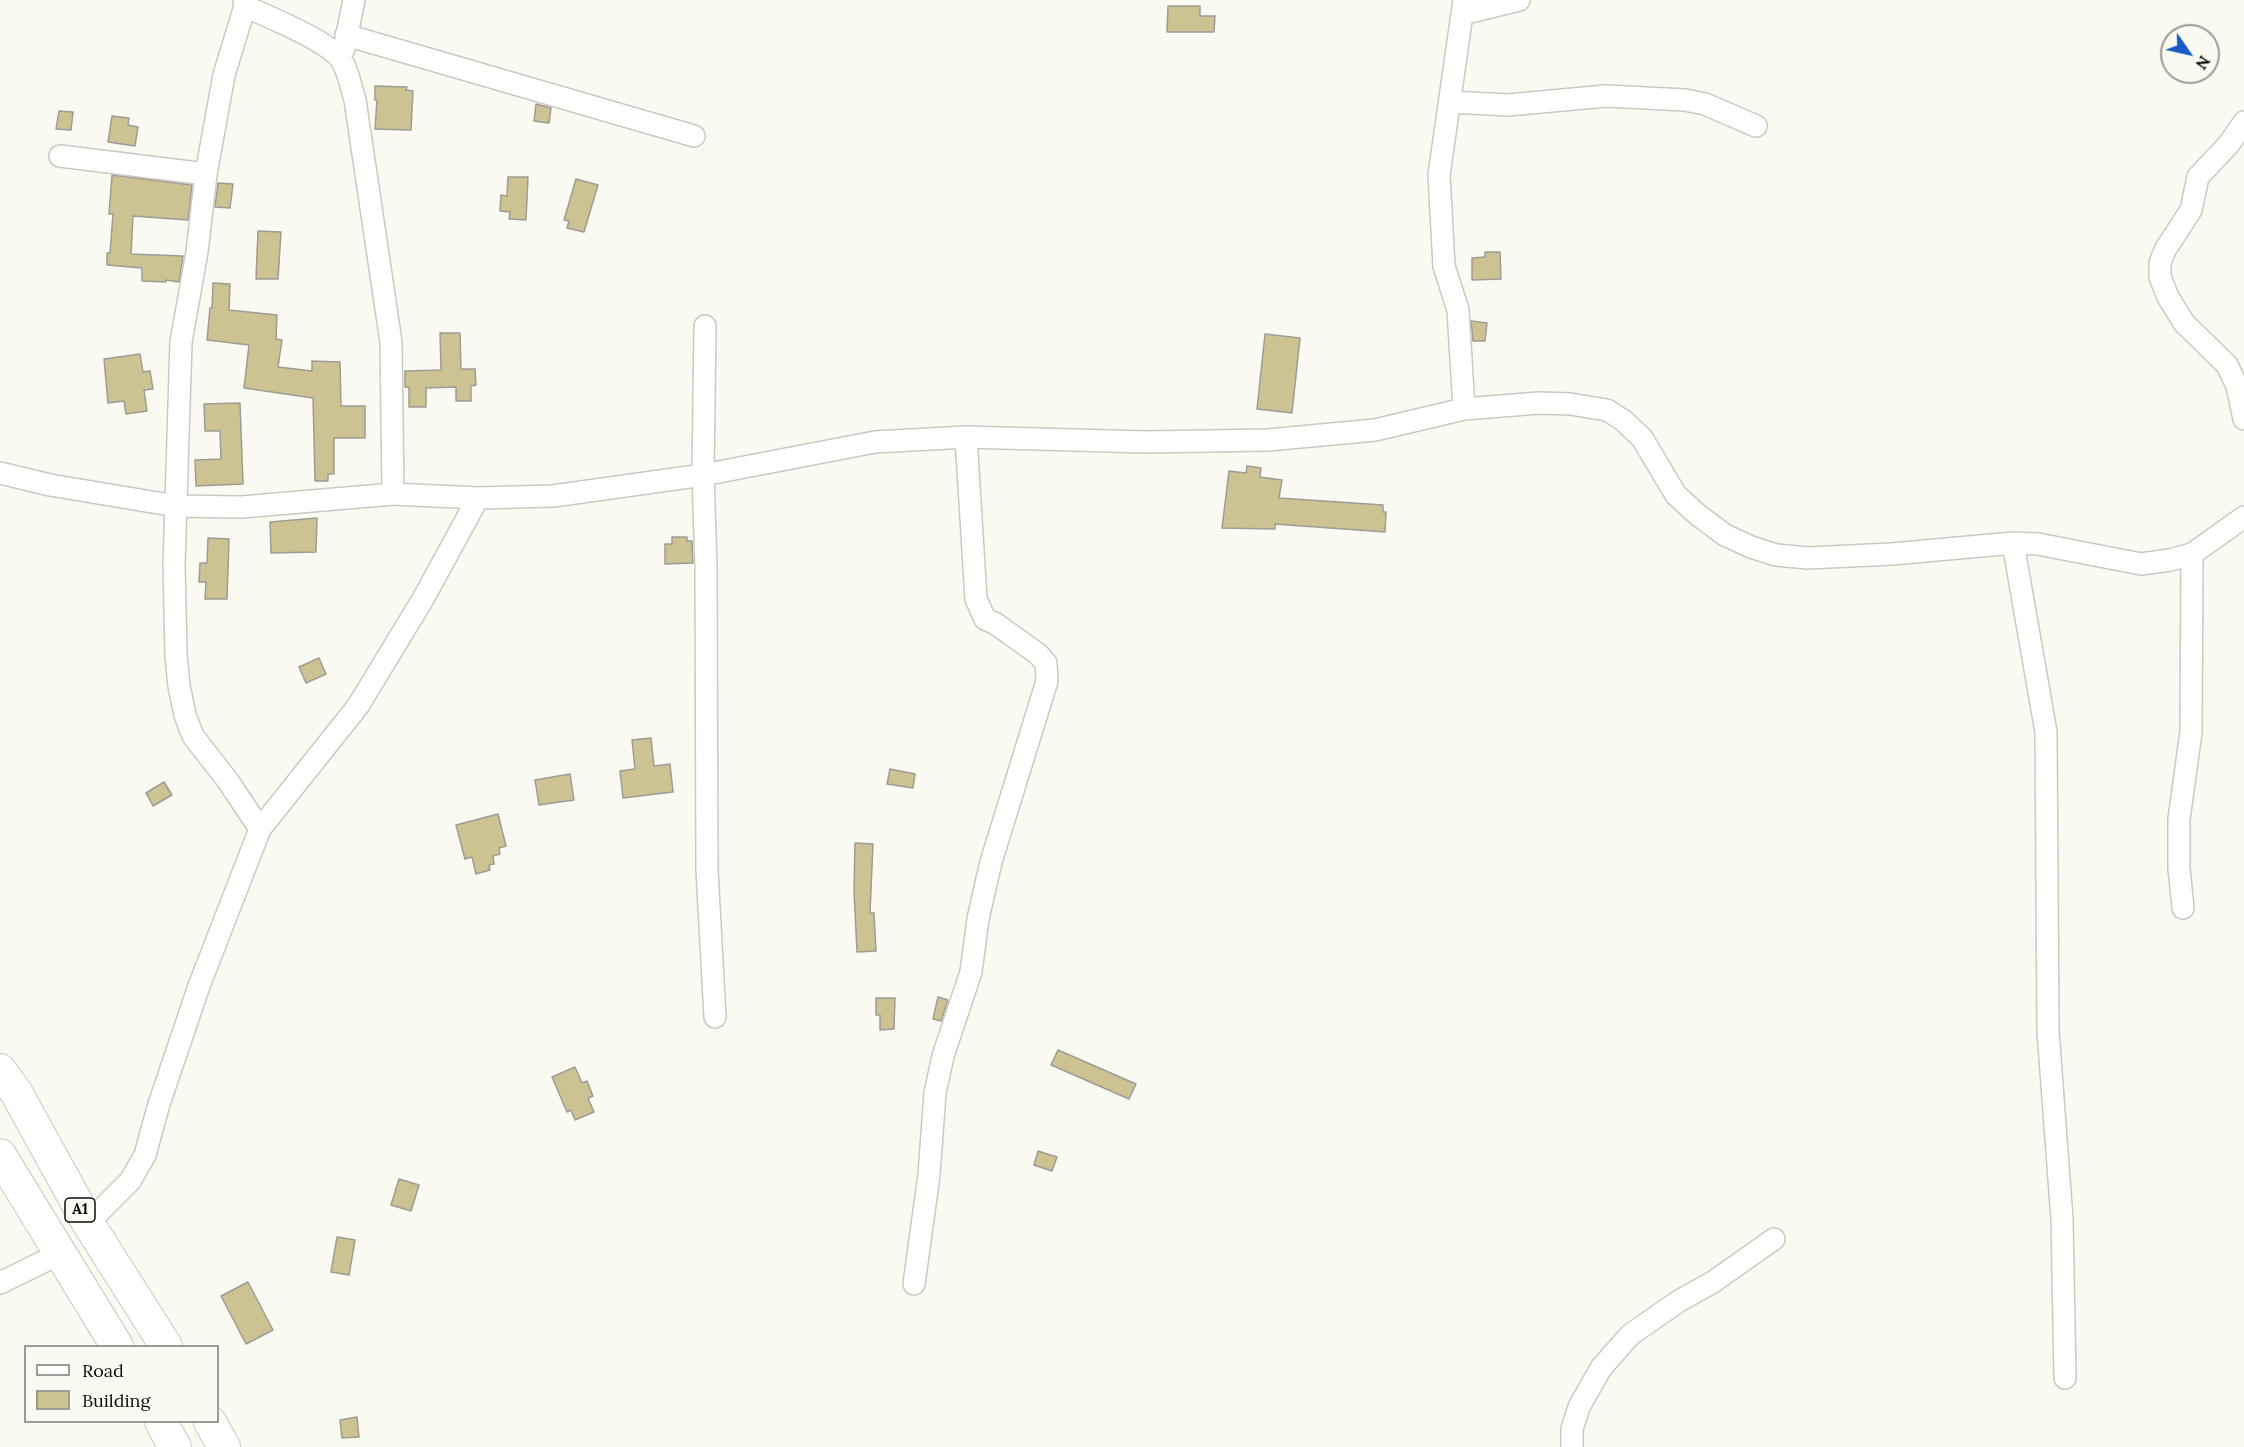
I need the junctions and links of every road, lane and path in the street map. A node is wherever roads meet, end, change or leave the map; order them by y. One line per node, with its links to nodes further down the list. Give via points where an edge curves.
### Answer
1 (354, 0): 5 (street)
2 (1519, 0): 4 (street)
3 (245, 3): 6 (street, via 320,42); 12 (street, via 224,75)
4 (1463, 7): 7 (street)
5 (346, 35): 6 (street); 10 (street)
6 (343, 62): 19 (street, via 355,100 391,342)
7 (1450, 102): 9 (street, via 1508,105 1606,96 1685,100 1705,104); 14 (street, via 1438,175 1444,266 1458,310)
8 (2244, 122): 15 (street, via 2198,177 2191,210 2165,250 2160,277 2184,323 2227,365 2237,386)
9 (1756, 126)
10 (694, 136)
11 (60, 156): 12 (street)
12 (206, 174): 21 (street, via 181,342)
13 (705, 326): 18 (street)
14 (1464, 409): 16 (street, via 1375,430 1268,440 1146,442); 23 (street, via 1539,403 1607,410 1642,438 1676,495 1698,515 1725,535 1776,555 1808,558 1892,554)
15 (2244, 419)
16 (966, 437): 18 (street, via 875,442); 34 (street, via 979,609 985,619 1038,654 1046,663 1047,681 991,862 971,972 943,1056 935,1094)
17 (0, 472): 21 (street, via 51,485)
18 (704, 475): 20 (street, via 553,496); 27 (street, via 707,870)
19 (393, 494): 20 (street); 21 (street, via 242,507)
20 (478, 498): 25 (street, via 423,599 357,706)
21 (176, 506): 25 (street, via 176,655 185,715 194,736)
22 (2244, 517): 24 (street)
23 (2013, 543): 24 (street, via 2038,544 2141,564); 37 (street, via 2046,732 2048,1031 2062,1219)
24 (2192, 554): 26 (street, via 2192,732 2179,819)
25 (260, 829): 30 (street, via 200,986 145,1155 130,1181)
26 (2183, 908)
27 (715, 1017)
28 (0, 1070): 30 (highway, A1)
29 (0, 1155): 32 (highway, A1)
30 (88, 1223): 36 (highway, A1)
31 (1774, 1239): 42 (street, via 1630,1335 1601,1368 1579,1407 1572,1429)
32 (61, 1253): 33 (street); 35 (highway, A1)
33 (0, 1283)
34 (914, 1284)
35 (116, 1345)
36 (165, 1345)
37 (2065, 1378)
38 (162, 1423): 40 (highway)
39 (211, 1423): 41 (highway)
40 (175, 1447)
41 (224, 1447)
42 (1572, 1447)

